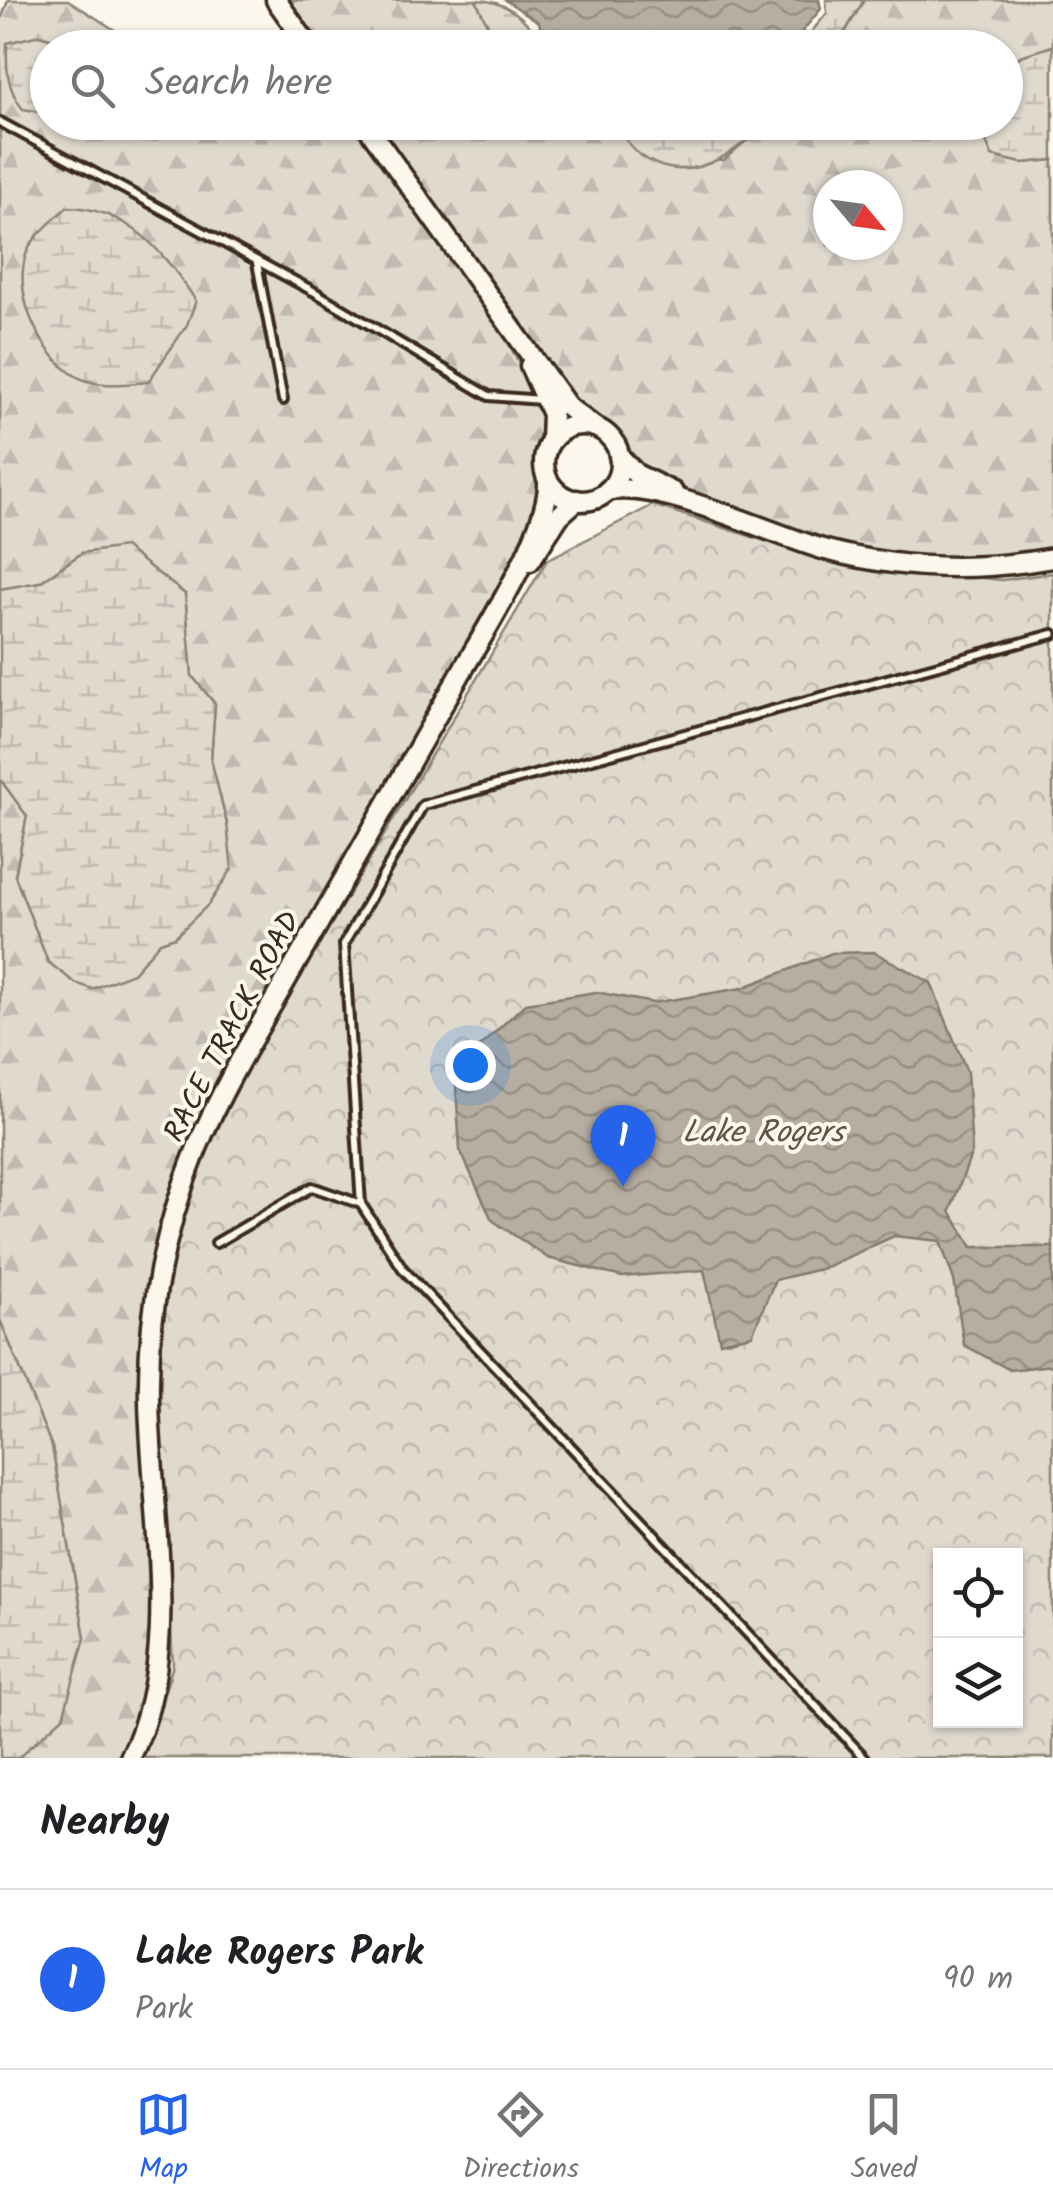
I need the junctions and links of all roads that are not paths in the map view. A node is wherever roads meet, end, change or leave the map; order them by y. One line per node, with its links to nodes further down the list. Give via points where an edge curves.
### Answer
1 (276, 0): 2 (main road)
2 (297, 30)
3 (0, 122): 4 (lane)
4 (30, 138)
5 (33, 140): 7 (lane)
6 (377, 140): 9 (main road)
7 (257, 262): 8 (lane); 9 (lane, via 489,396)
8 (283, 400)
9 (555, 400): 10 (main road); 11 (main road)
10 (593, 426): 11 (main road, via 570,426); 12 (main road)
11 (551, 440): 13 (main road, via 544,460)
12 (619, 456): 14 (main road); 16 (main road, via 636,474)
13 (548, 480): 15 (main road); 18 (main road, RACE TRACK ROAD, via 545,508)
14 (607, 491): 15 (main road); 16 (main road, via 631,489)
15 (578, 500): 18 (main road, RACE TRACK ROAD, via 559,516)
16 (709, 510): 17 (main road, via 886,563 988,567)
17 (1053, 558)
18 (504, 598): 22 (main road, RACE TRACK ROAD, via 232,1076 186,1177 166,1242 151,1337 159,1641 153,1696)
19 (1053, 634): 20 (lane, via 424,805 344,944)
20 (361, 1204): 21 (lane, via 312,1187); 23 (lane, via 402,1269)
21 (216, 1243)
22 (130, 1758)
23 (865, 1758)

